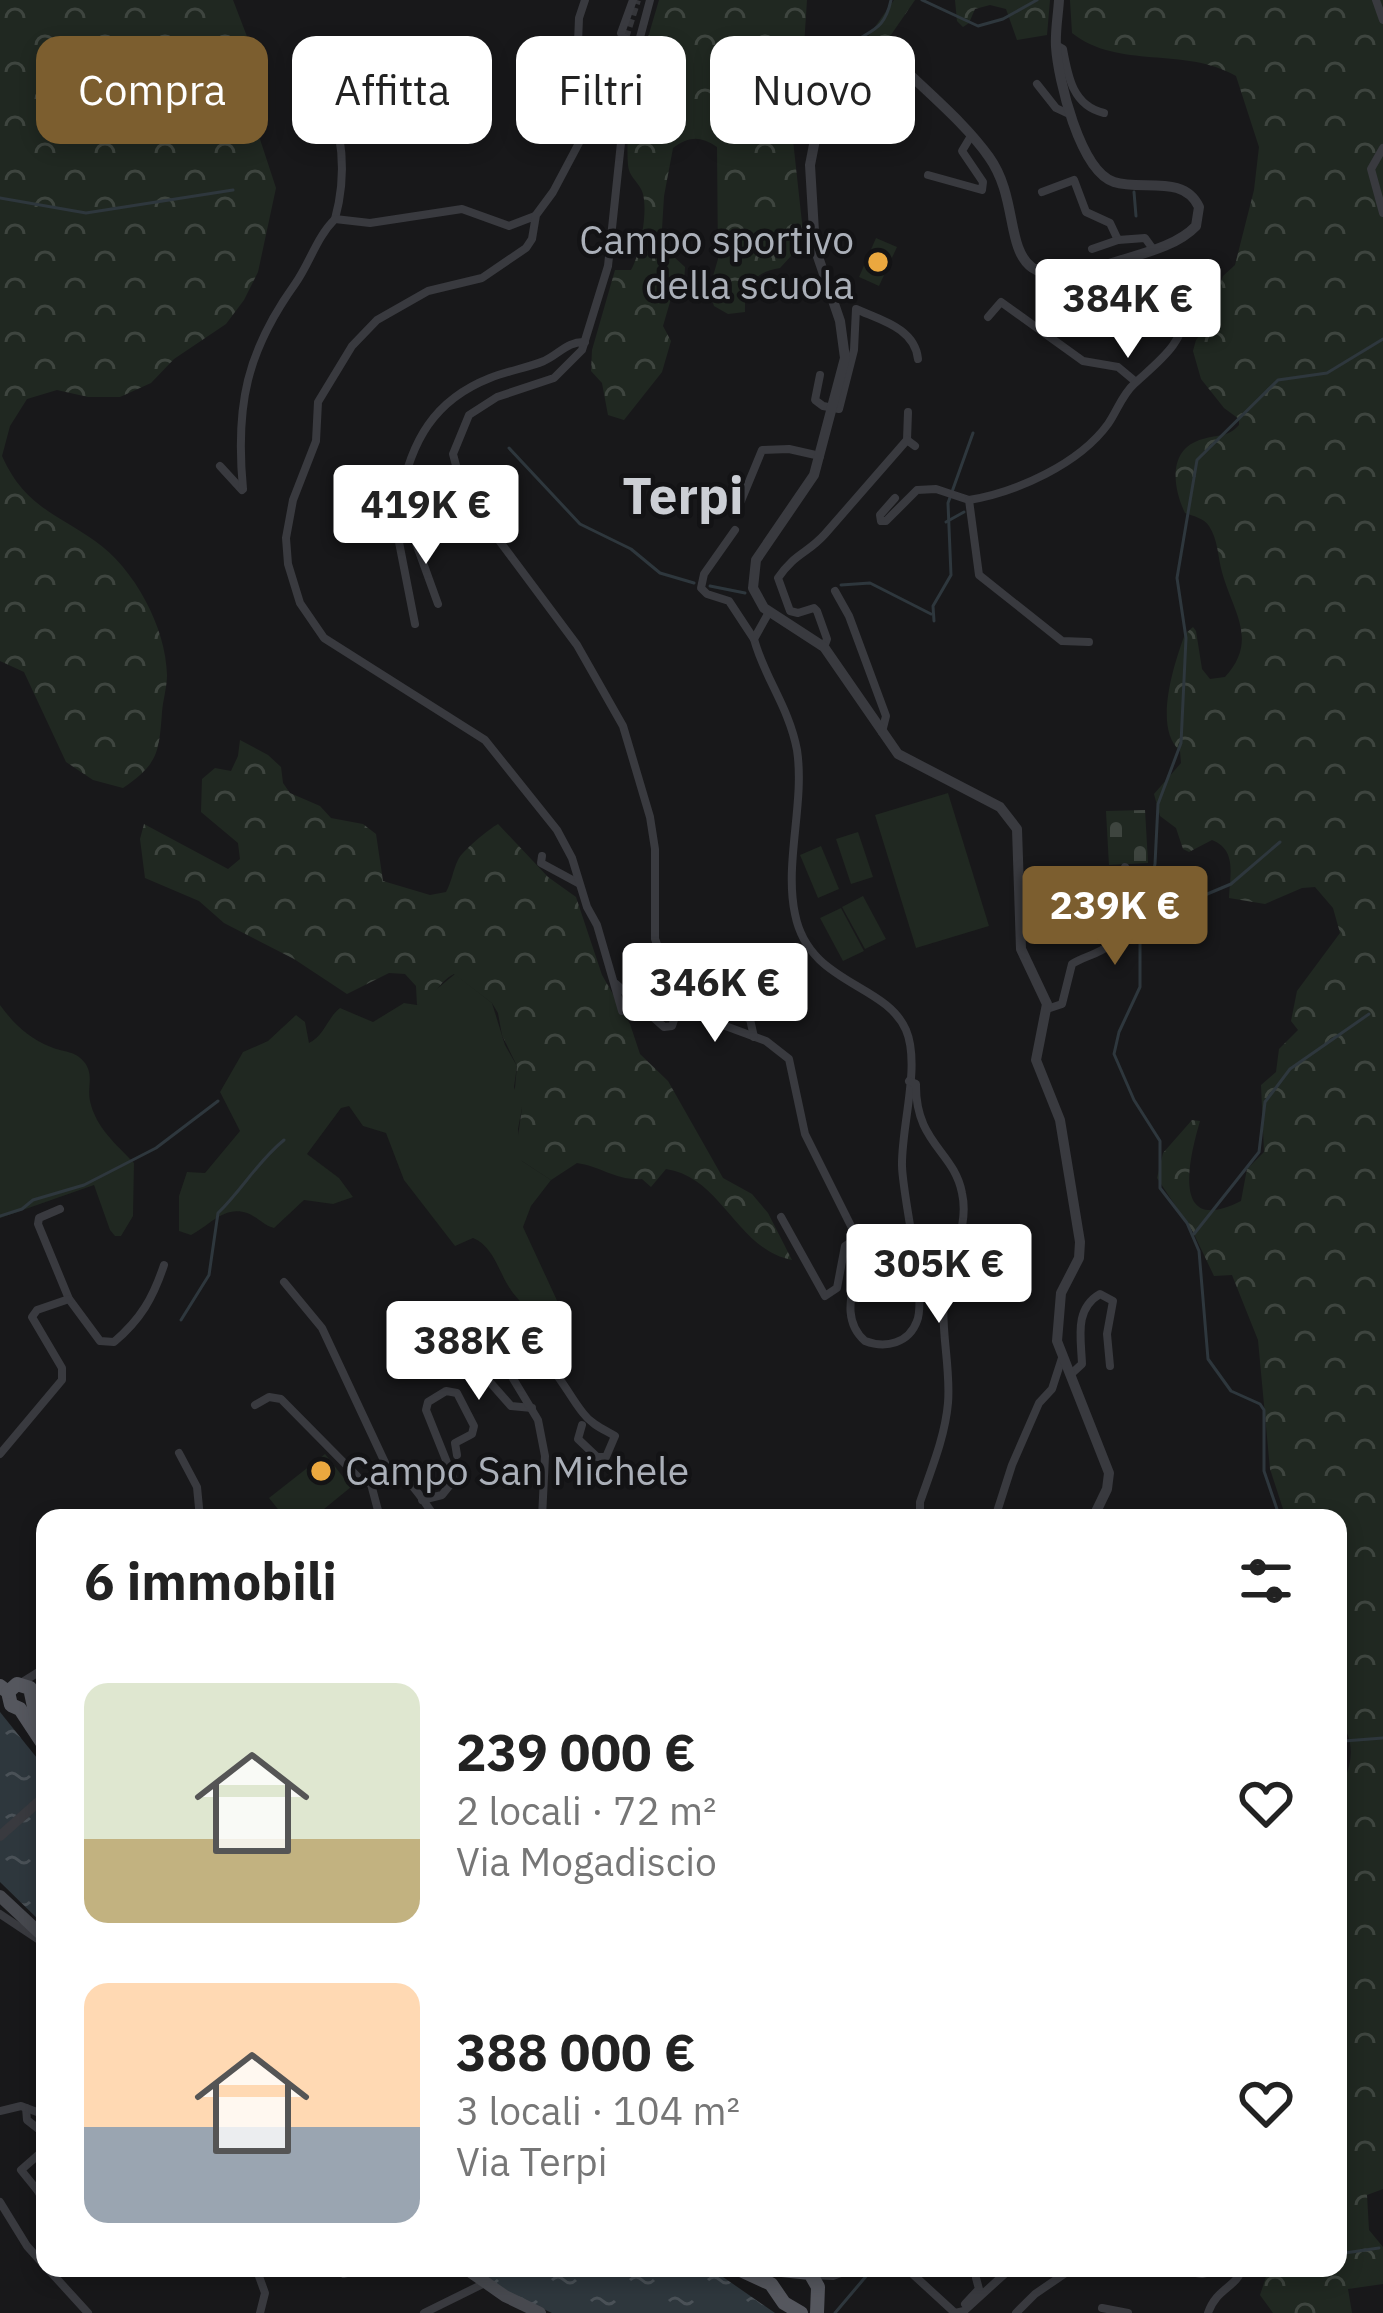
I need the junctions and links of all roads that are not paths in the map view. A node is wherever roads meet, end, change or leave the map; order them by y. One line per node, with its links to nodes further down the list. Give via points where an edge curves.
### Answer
1 (584, 0): 7 (street)
2 (633, 0): 8 (street)
3 (650, 0): 28 (street, via 627,86 608,266)
4 (1059, 0): 9 (street)
5 (1376, 0): 6 (street)
6 (1383, 20)
7 (578, 36)
8 (623, 36)
9 (1056, 45): 11 (street, via 1084,106); 12 (street)
10 (1037, 84): 12 (street)
11 (1104, 113)
12 (1072, 116): 24 (street, via 1089,161 1106,178 1179,188 1195,198 1196,226)
13 (971, 136): 17 (street, via 962,151 982,190); 25 (street, via 995,167 1017,248 1042,271); 32 (street, via 886,58 849,63 826,90 810,165 815,248 845,344)
14 (340, 144): 21 (street)
15 (578, 144): 20 (street)
16 (1383, 148): 19 (street, via 1371,169)
17 (928, 175)
18 (1042, 192): 22 (street, via 1074,180 1086,212 1111,223)
19 (1383, 213)
20 (536, 215): 21 (street, via 509,226 455,208 370,223); 42 (street, via 529,244 499,269 428,291 358,337 318,402 316,441)
21 (334, 219): 35 (street, via 250,365 240,430 243,489)
22 (1118, 240): 23 (street); 24 (street, via 1145,238)
23 (1092, 249)
24 (1153, 249): 25 (street)
25 (1069, 278): 27 (street, via 1065,296); 31 (street, via 1083,292 1141,279 1183,309 1182,331)
26 (988, 317): 31 (street, via 1001,302 1083,361 1118,367)
27 (1079, 330)
28 (585, 342): 39 (street, via 493,376 440,406 410,462); 57 (street, via 554,378 469,416 453,454 463,492 577,645 623,726 656,849 655,939)
29 (917, 359): 32 (street, via 908,335 856,309 843,403)
30 (820, 375): 32 (street, via 815,400)
31 (1136, 382): 37 (street, via 1073,457 1000,493)
32 (832, 409): 34 (street)
33 (908, 412): 49 (street, via 911,443 778,578 790,610 817,611)
34 (821, 456): 38 (street, via 762,450); 45 (street, via 753,568 755,596)
35 (220, 466)
36 (895, 497): 37 (street, via 881,521 912,492)
37 (967, 498): 48 (street, via 979,575 1062,641)
38 (741, 501)
39 (404, 509): 44 (street); 46 (street, via 398,537)
40 (735, 530): 47 (street, via 701,588 729,601)
41 (272, 531): 42 (street)
42 (286, 538): 53 (street, via 300,603 323,638 485,740 557,830)
43 (835, 591): 50 (street, via 886,716)
44 (438, 604)
45 (769, 612): 47 (street); 49 (street)
46 (415, 624)
47 (754, 639): 60 (street, via 797,752 794,913 802,936 824,966 904,1026)
48 (1089, 642)
49 (824, 647): 50 (street)
50 (881, 734): 56 (street, via 904,758 1012,820 1022,959)
51 (542, 856): 53 (street, via 553,873)
52 (1125, 867): 56 (street, via 1113,941 1076,960 1062,1004)
53 (579, 884): 54 (street)
54 (615, 984): 57 (street, via 664,1027 674,1020 650,991 651,980 686,1012); 58 (street)
55 (706, 998): 59 (street, via 744,1016)
56 (1048, 1009): 68 (street, via 1036,1060 1060,1120 1080,1253 1061,1293)
57 (697, 1010): 59 (street)
58 (622, 1011)
59 (754, 1037): 63 (street, via 789,1059 805,1133)
60 (909, 1081): 63 (street, via 902,1165 920,1316 890,1345 868,1342 849,1316); 84 (street, via 924,1128 962,1190 964,1210 944,1288 948,1404)
61 (60, 1209): 66 (street, via 38,1221)
62 (781, 1217): 63 (street, via 824,1296 837,1288 845,1246)
63 (857, 1238)
64 (164, 1265): 66 (street, via 152,1301 110,1343 98,1339)
65 (284, 1282): 77 (street, via 322,1328)
66 (69, 1299): 75 (street, via 32,1317 62,1368 60,1384)
67 (450, 1337): 72 (street, via 511,1406)
68 (1062, 1358): 70 (street); 85 (street)
69 (1110, 1366): 70 (street, via 1114,1306 1104,1293 1084,1310 1081,1369)
70 (1069, 1376): 86 (street, via 1108,1466)
71 (255, 1405): 78 (street, via 281,1399)
72 (532, 1408): 73 (street, via 502,1359 508,1346 540,1354 586,1418 615,1436 606,1457 578,1438); 83 (street, via 545,1456)
73 (582, 1426)
74 (179, 1453): 80 (street)
75 (0, 1454)
76 (457, 1455): 79 (street, via 455,1443 474,1426 457,1393 446,1390 426,1410 454,1480 442,1495)
77 (388, 1469): 78 (street); 79 (street)
78 (371, 1484): 81 (street)
79 (422, 1500): 82 (street)
80 (199, 1509)
81 (378, 1509)
82 (429, 1509)
83 (542, 1509)
84 (920, 1509)
85 (998, 1509)
86 (1098, 1509)
87 (0, 1675): 89 (main road)
88 (36, 1685): 90 (street)
89 (11, 1687): 90 (main road, via 28,1686); 90 (main road, via 9,1702)
90 (28, 1702): 91 (main road); 92 (main road)
91 (36, 1715)
92 (36, 1723)
93 (36, 1804): 94 (street)
94 (0, 1836)
95 (1, 1896): 97 (main road)
96 (0, 1914): 98 (street)
97 (36, 1932)
98 (36, 1936)
99 (26, 2108): 100 (street); 101 (street); 102 (street)
100 (0, 2110)
101 (36, 2112)
102 (36, 2127)
103 (36, 2157): 104 (street, via 21,2170)
104 (36, 2183)
105 (0, 2202): 106 (street)
106 (36, 2256)
107 (55, 2277): 123 (street)
108 (259, 2277): 124 (street)
109 (477, 2277): 117 (main road)
110 (753, 2277): 118 (main road)
111 (785, 2277): 118 (main road)
112 (916, 2277): 127 (street)
113 (1002, 2277): 122 (street)
114 (1060, 2277): 128 (street)
115 (1237, 2277): 130 (street, via 1215,2294)
116 (976, 2278): 127 (street, via 979,2289)
117 (485, 2283): 125 (street); 126 (main road)
118 (778, 2290): 121 (main road)
119 (815, 2294): 121 (main road)
120 (1102, 2308): 129 (street)
121 (798, 2311)
122 (965, 2312): 127 (street)
123 (88, 2313)
124 (260, 2313)
125 (424, 2313)
126 (540, 2313)
127 (955, 2313)
128 (1016, 2313)
129 (1128, 2313)
130 (1208, 2313)

